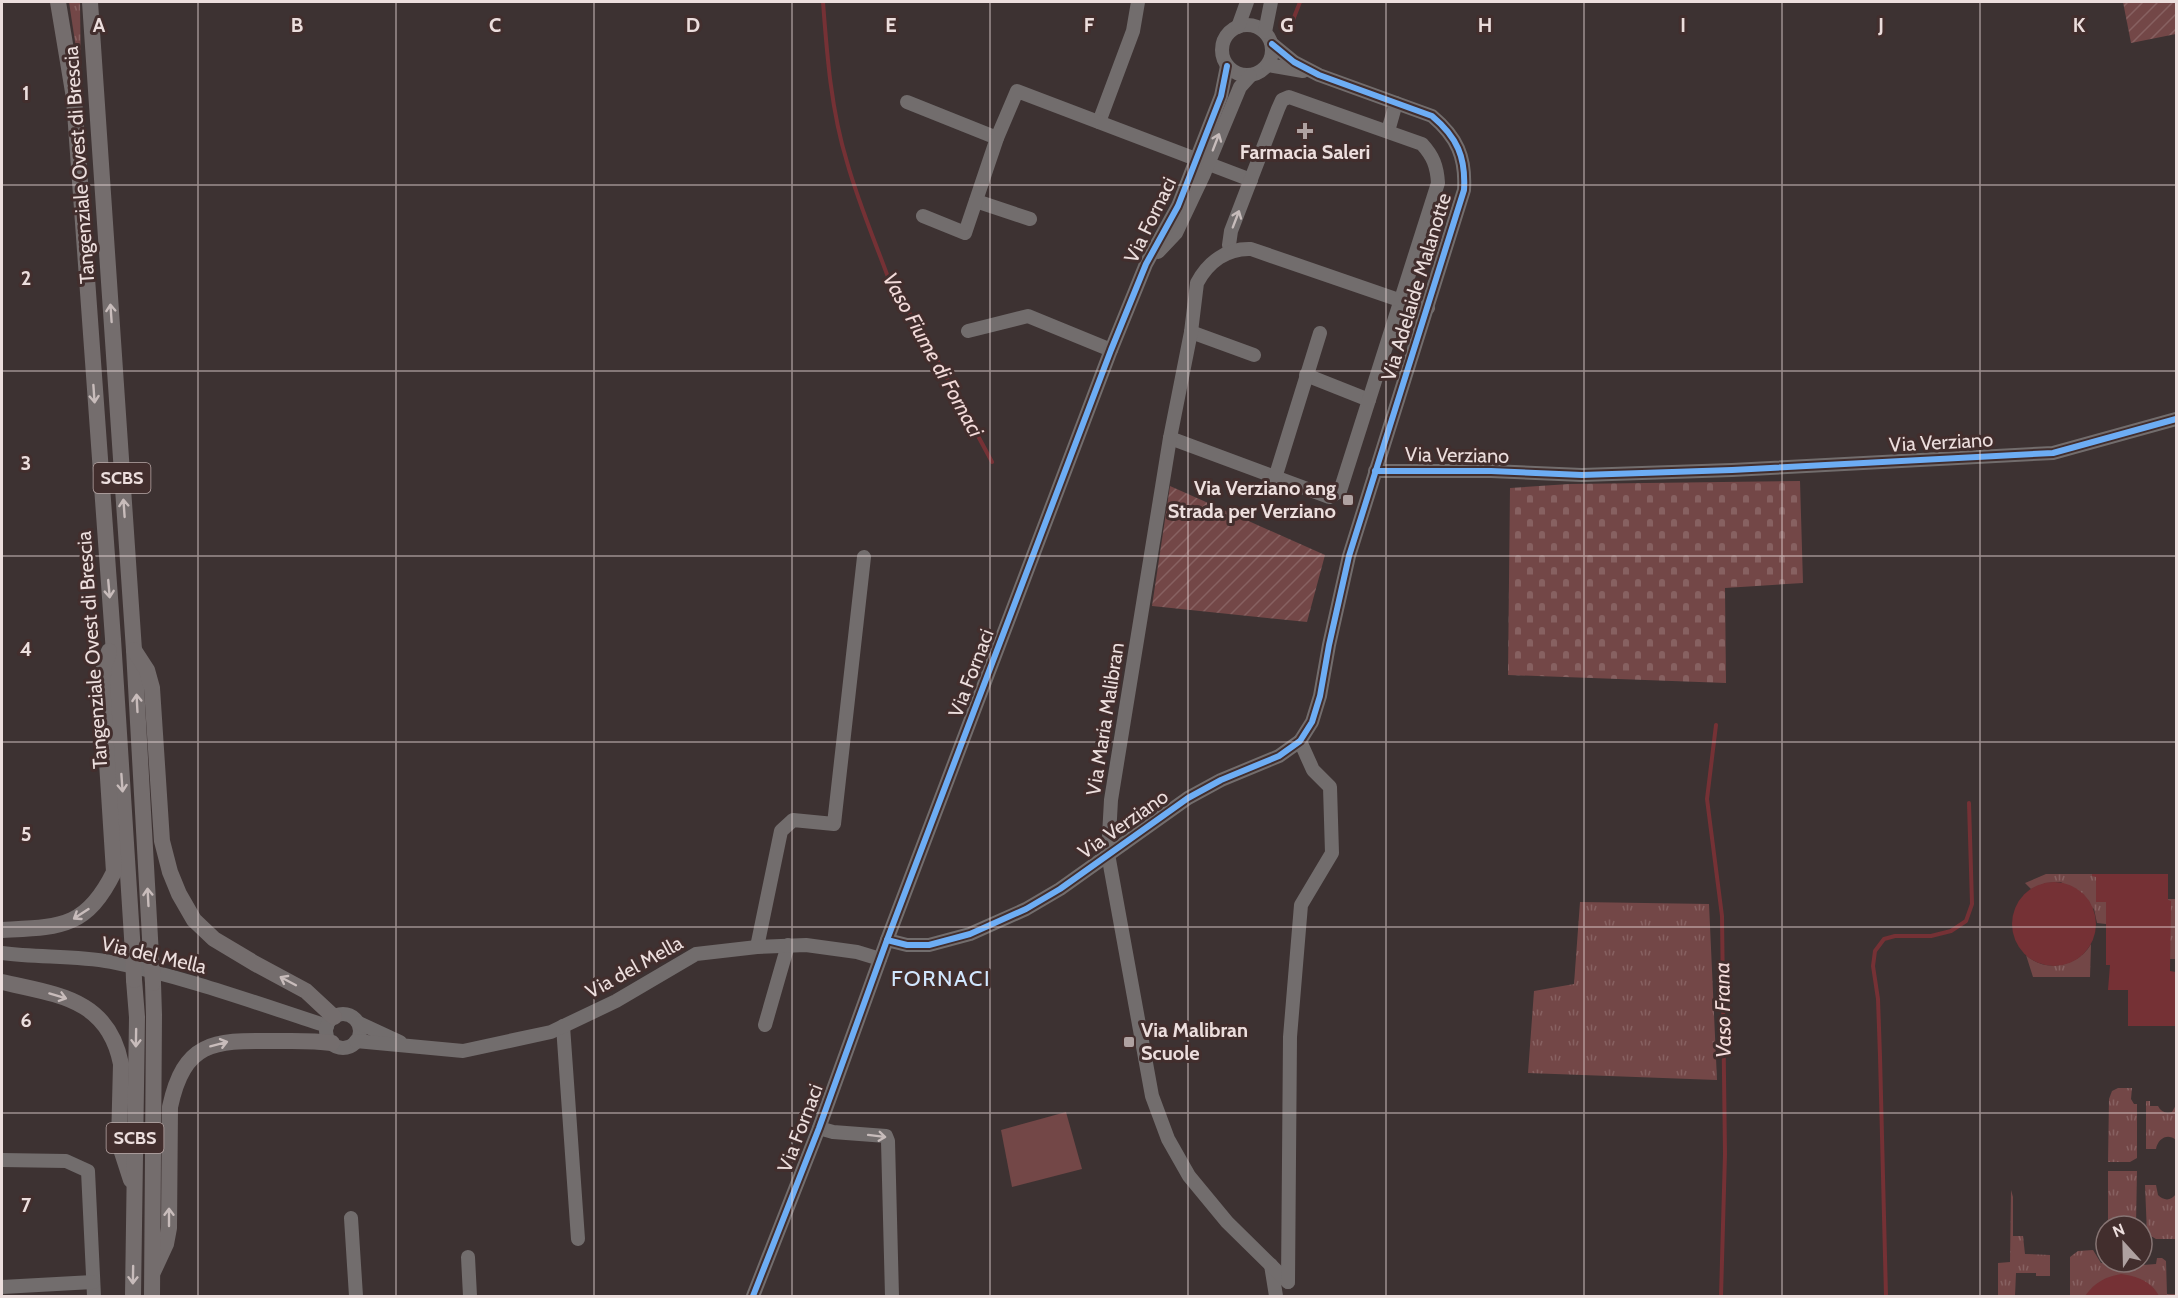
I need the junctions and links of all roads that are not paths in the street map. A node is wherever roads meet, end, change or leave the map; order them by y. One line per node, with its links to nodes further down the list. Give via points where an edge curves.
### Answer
1 (58, 2): 37 (main road, Tangenziale Ovest di Brescia / SCBS, one-way to 37, via 74,98)
2 (90, 2): 38 (main road, Tangenziale Ovest di Brescia / SCBS, one-way to 2)
3 (1138, 2): 14 (street, via 1133,31)
4 (1247, 2): 6 (street, Via Fornaci)
5 (1271, 2): 7 (street)
6 (1238, 27): 7 (street, via 1249,25); 9 (street, Via Fornaci, via 1223,44)
7 (1269, 38): 8 (street, via 1273,51); 10 (street, Via Adelaide Malanotte, via 1294,62)
8 (1268, 65): 10 (street, Via Adelaide Malanotte); 11 (street, Via Fornaci)
9 (1227, 66): 11 (street, via 1237,74); 17 (street, Via Fornaci)
10 (1320, 75): 13 (street, Via Adelaide Malanotte)
11 (1250, 76): 17 (street, Via Fornaci, one-way to 11, via 1240,87)
12 (907, 102): 16 (street)
13 (1396, 103): 15 (street); 24 (street, Via Adelaide Malanotte, via 1432,116 1448,129 1464,168 1464,190)
14 (1099, 122): 16 (street, via 1017,91); 17 (street)
15 (1388, 131): 18 (street, Via Adelaide Malanotte, via 1289,96 1282,100); 23 (street, Via Adelaide Malanotte, via 1422,144 1432,155 1438,183)
16 (997, 138): 19 (street)
17 (1202, 160): 18 (street); 28 (street, Via Fornaci, via 1146,264)
18 (1251, 180): 22 (street, Via Adelaide Malanotte, one-way to 18, via 1232,231)
19 (976, 201): 20 (street, via 965,233); 21 (street)
20 (923, 216)
21 (1030, 219)
22 (1231, 251): 23 (street, Via Adelaide Malanotte, via 1251,249); 26 (street, Via Maria Malibran, via 1221,255 1197,283)
23 (1399, 300): 24 (street, Via Adelaide Malanotte); 31 (street, Via Adelaide Malanotte)
24 (1428, 308): 34 (street, Via Adelaide Malanotte)
25 (968, 331): 28 (street, via 1028,316)
26 (1191, 332): 29 (street); 33 (street, Via Maria Malibran)
27 (1320, 333): 30 (street)
28 (1111, 350): 42 (street, Via Fornaci)
29 (1254, 355)
30 (1306, 375): 31 (street); 35 (street)
31 (1369, 400): 35 (street, Via Adelaide Malanotte, via 1340,491 1329,497)
32 (2176, 419): 34 (street, Via Verziano, via 2053,453 1582,475)
33 (1170, 438): 35 (street); 40 (street, Via Maria Malibran, via 1111,800)
34 (1375, 471): 39 (street, Via Verziano, via 1349,555 1320,696 1312,722)
35 (1275, 478)
36 (864, 557): 44 (street, via 834,824 793,820 781,831)
37 (113, 639): 41 (main road, one-way to 41, via 102,684 114,872 93,906 73,919 49,927); 57 (main road, Tangenziale Ovest di Brescia / SCBS, one-way to 57, bridge, via 136,1017)
38 (134, 650): 48 (main road, one-way to 38, via 306,991 214,939 194,920 179,894 162,842 152,688 147,670); 62 (main road, Tangenziale Ovest di Brescia / SCBS, one-way to 38, bridge, via 153,983)
39 (1300, 741): 40 (street, Via Verziano, via 1279,756 1188,798); 61 (street, Via Maria Malibran, via 1312,770 1330,787 1332,853 1301,905 1290,1036 1288,1282)
40 (1108, 854): 42 (street, Via Verziano, via 1026,909 970,934 929,945); 61 (street, Via Maria Malibran, via 1152,1096 1168,1139 1195,1184)
41 (2, 930)
42 (886, 940): 46 (street, Via Fornaci)
43 (788, 945): 44 (street, Via del Mella); 46 (street, Via del Mella, via 821,946); 50 (street)
44 (757, 947): 51 (street, Via del Mella, via 696,954)
45 (2, 953): 48 (street, Via del Mella, via 111,963)
46 (880, 959): 55 (street, Via Fornaci)
47 (2, 982): 57 (main road, one-way to 57, via 75,1002 108,1028 121,1064 119,1143)
48 (331, 1021): 49 (street, Via del Mella, via 345,1014); 53 (street, via 327,1035)
49 (359, 1023): 52 (street); 54 (street, Via del Mella)
50 (765, 1025)
51 (563, 1026): 54 (street, Via del Mella, via 463,1051); 59 (street)
52 (356, 1041): 53 (street, Via del Mella, via 342,1047); 54 (street, Via del Mella)
53 (332, 1043): 62 (main road, one-way to 53, via 169,1228 170,1107 188,1062 208,1047 235,1040)
54 (410, 1046)
55 (819, 1128): 70 (street, Via Fornaci); 71 (street, one-way to 71, via 886,1136)
56 (2, 1160): 63 (street, via 66,1161 88,1171)
57 (135, 1189): 66 (main road, Tangenziale Ovest di Brescia / SCBS, one-way to 66)
58 (351, 1218): 68 (street)
59 (579, 1239)
60 (468, 1257): 69 (street)
61 (1271, 1265): 72 (street)
62 (153, 1272): 67 (main road, Tangenziale Ovest di Brescia / SCBS)
63 (93, 1282): 64 (street); 65 (street)
64 (2, 1287)
65 (94, 1296)
66 (133, 1296)
67 (152, 1296)
68 (356, 1296)
69 (470, 1296)
70 (753, 1296)
71 (892, 1296)
72 (1276, 1296)

